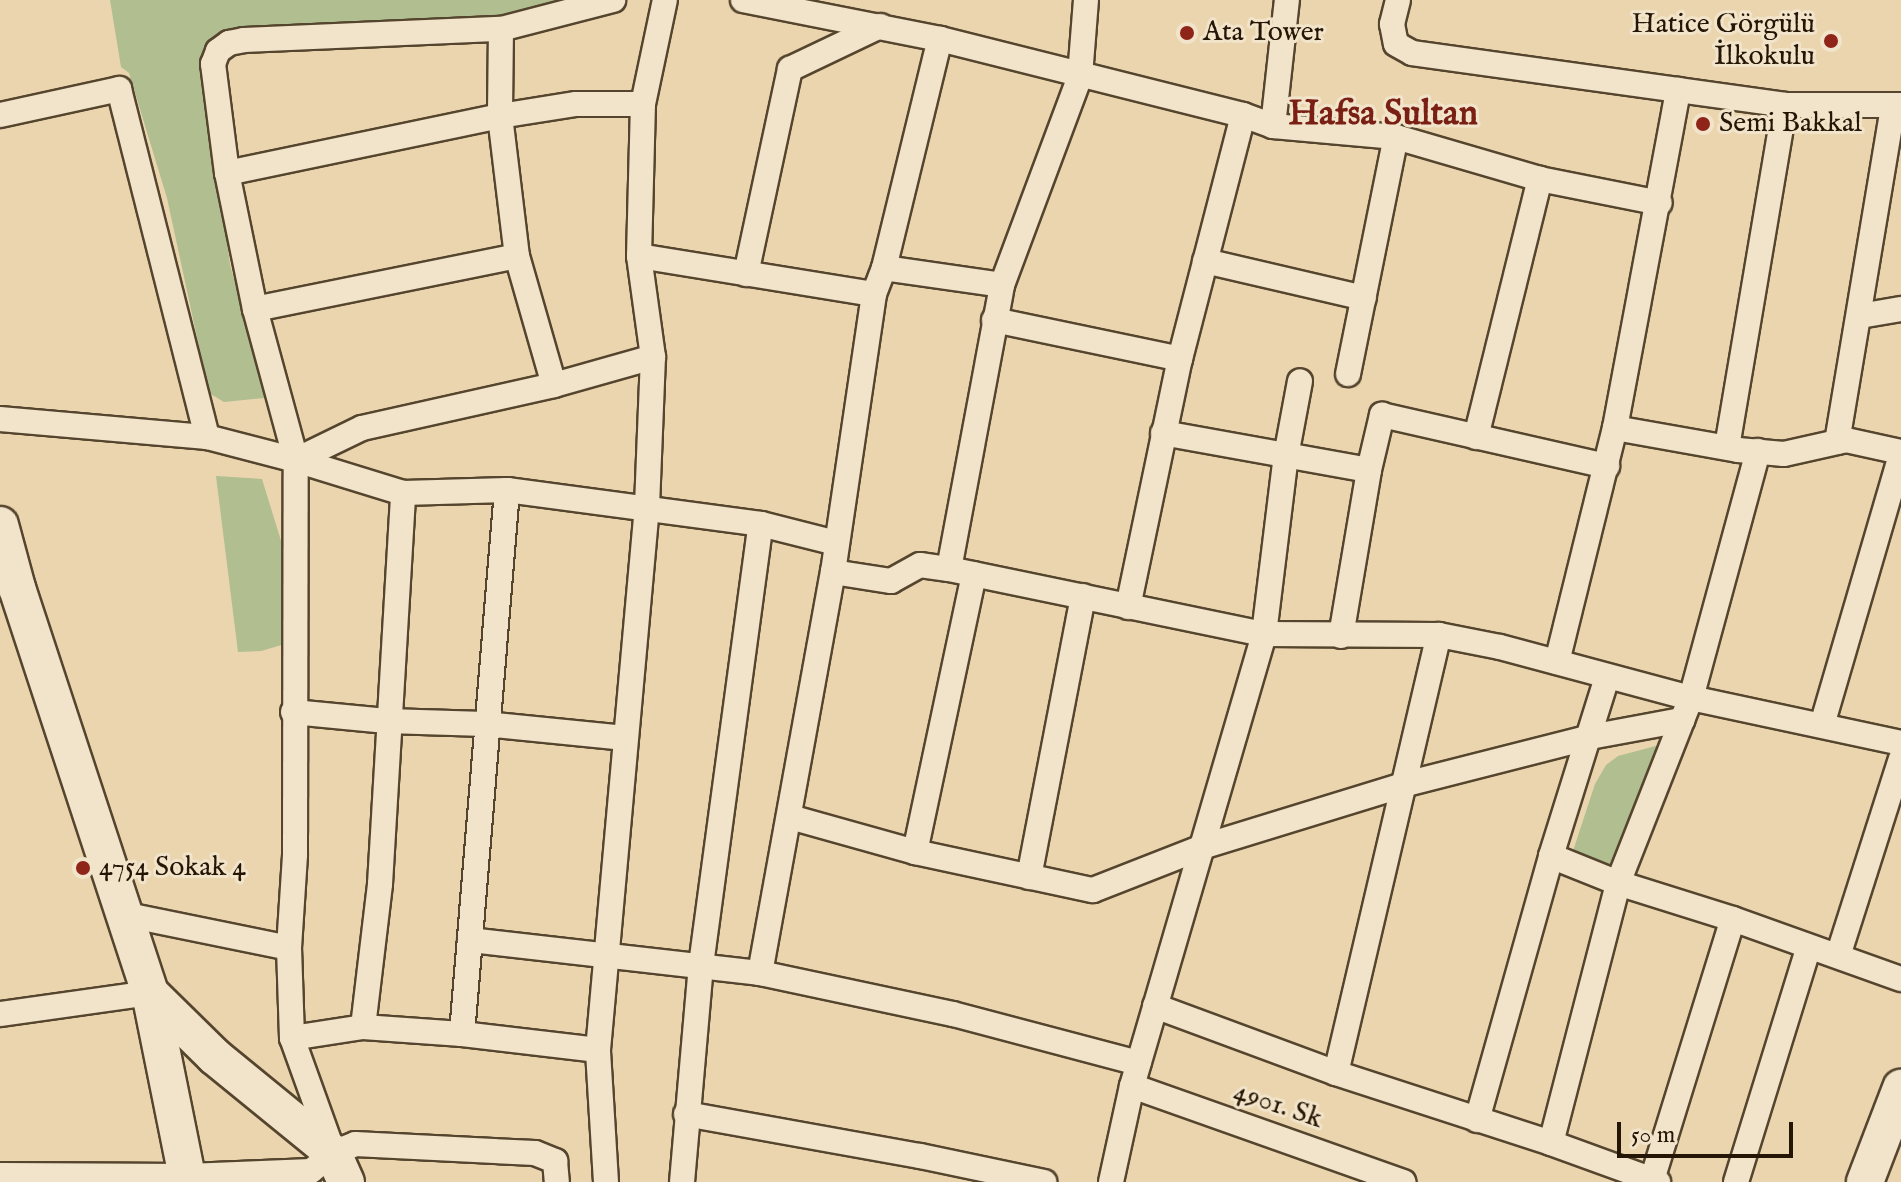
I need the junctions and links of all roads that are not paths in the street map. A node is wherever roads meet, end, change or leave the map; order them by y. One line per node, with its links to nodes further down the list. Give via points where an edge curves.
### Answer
1 (613, 0): 8 (street)
2 (665, 0): 12 (street)
3 (743, 0): 7 (street)
4 (1086, 0): 10 (street)
5 (1287, 0): 18 (street)
6 (1398, 0): 11 (street, via 1392,24 1396,44 1412,53)
7 (880, 26): 9 (street); 27 (street, via 790,69)
8 (501, 29): 17 (street); 20 (street, via 229,43 213,64)
9 (940, 39): 10 (street); 26 (street)
10 (1080, 76): 16 (street); 28 (street)
11 (1678, 90): 13 (street); 22 (street)
12 (643, 104): 17 (street, via 576,104); 24 (street)
13 (1785, 105): 14 (street); 46 (street)
14 (1897, 106): 33 (street)
15 (0, 115): 43 (street, via 119,89)
16 (1243, 115): 18 (street); 25 (street)
17 (500, 116): 20 (street); 23 (street)
18 (1273, 126): 19 (street)
19 (1396, 137): 21 (street); 30 (street)
20 (227, 173): 31 (street)
21 (1540, 179): 22 (street); 44 (street)
22 (1660, 203): 41 (street)
23 (517, 256): 31 (street); 39 (street)
24 (639, 256): 27 (street); 35 (street)
25 (1205, 261): 30 (street); 36 (street)
26 (884, 268): 28 (street); 29 (street)
27 (746, 274): 29 (street)
28 (1002, 285): 34 (street)
29 (874, 294): 58 (street)
30 (1364, 298): 37 (street)
31 (255, 309): 50 (street)
32 (1901, 309): 33 (street)
33 (1860, 316): 45 (street)
34 (994, 320): 36 (street); 59 (street)
35 (653, 357): 39 (street); 55 (street)
36 (1180, 359): 42 (street)
37 (1348, 374)
38 (1300, 381): 49 (street)
39 (554, 385): 50 (street, via 362,428)
40 (0, 419): 43 (street)
41 (1615, 428): 46 (street); 51 (street)
42 (1163, 433): 49 (street); 64 (street)
43 (207, 437): 50 (street)
44 (1476, 437): 51 (street); 52 (street, via 1382,415)
45 (1837, 442): 47 (street, via 1784,454); 48 (street)
46 (1727, 447): 47 (street)
47 (1758, 451): 70 (street)
48 (1901, 453): 74 (street)
49 (1286, 456): 52 (street); 65 (street)
50 (296, 460): 54 (street); 71 (street)
51 (1607, 466): 68 (street)
52 (1369, 470): 67 (street)
53 (507, 490): 54 (street); 55 (street); 73 (street)
54 (403, 493): 72 (street)
55 (647, 506): 56 (street); 76 (street)
56 (761, 524): 58 (street); 93 (street)
57 (0, 525): 62 (street)
58 (836, 543): 60 (street)
59 (949, 569): 60 (street, via 920,565 891,581); 61 (street)
60 (833, 572): 80 (street)
61 (974, 574): 63 (street); 82 (street)
62 (8, 588): 86 (street)
63 (1083, 596): 64 (street); 84 (street)
64 (1128, 607): 65 (street)
65 (1264, 634): 67 (street); 81 (street)
66 (1439, 635): 67 (street); 68 (street); 79 (street)
67 (1341, 636)
68 (1557, 662): 69 (street)
69 (1607, 677): 70 (street); 75 (street)
70 (1686, 709): 74 (street); 75 (street); 85 (street)
71 (293, 712): 72 (street); 89 (street, via 295,854)
72 (387, 721): 73 (street); 99 (street, via 380,884)
73 (485, 724): 76 (street); 88 (street)
74 (1822, 725): 77 (street)
75 (1590, 737): 79 (street); 83 (street)
76 (625, 738): 91 (street)
77 (1901, 743)
78 (1901, 759): 92 (street)
79 (1406, 784): 81 (street); 103 (street)
80 (790, 817): 82 (street); 94 (street)
81 (1205, 846): 84 (street, via 1093,890); 97 (street)
82 (915, 852): 84 (street)
83 (1551, 856): 85 (street); 107 (street)
84 (1029, 877)
85 (1618, 883): 87 (street); 108 (street)
86 (122, 914): 89 (street); 96 (street)
87 (1733, 919): 90 (street); 112 (street)
88 (470, 940): 91 (street, 4901. Sk); 100 (street)
89 (289, 948): 101 (street)
90 (1808, 949): 92 (street); 119 (street)
91 (603, 956): 93 (street, 4901. Sk); 102 (street)
92 (1838, 956): 95 (street)
93 (701, 965): 94 (street, 4901. Sk); 106 (street)
94 (760, 973): 104 (street, 4901. Sk, via 953,1014)
95 (1901, 979)
96 (150, 993): 98 (street); 109 (street); 111 (street)
97 (1155, 1006): 103 (street); 104 (street)
98 (0, 1014)
99 (363, 1027): 100 (street); 101 (street)
100 (462, 1034): 102 (street)
101 (292, 1038): 109 (street)
102 (598, 1050): 114 (street)
103 (1336, 1073): 107 (street)
104 (1136, 1075): 117 (street); 118 (street, 4901. Sk)
105 (1901, 1088): 120 (street)
106 (686, 1114): 115 (street); 116 (street)
107 (1477, 1120): 108 (street)
108 (1551, 1143): 112 (street)
109 (340, 1167): 111 (street); 113 (street, via 355,1144 535,1153 555,1161)
110 (0, 1175): 111 (street)
111 (188, 1179)
112 (1655, 1181)
113 (557, 1182)
114 (606, 1182)
115 (682, 1182)
116 (1044, 1182)
117 (1111, 1182)
118 (1403, 1182)
119 (1736, 1182)
120 (1865, 1182)

